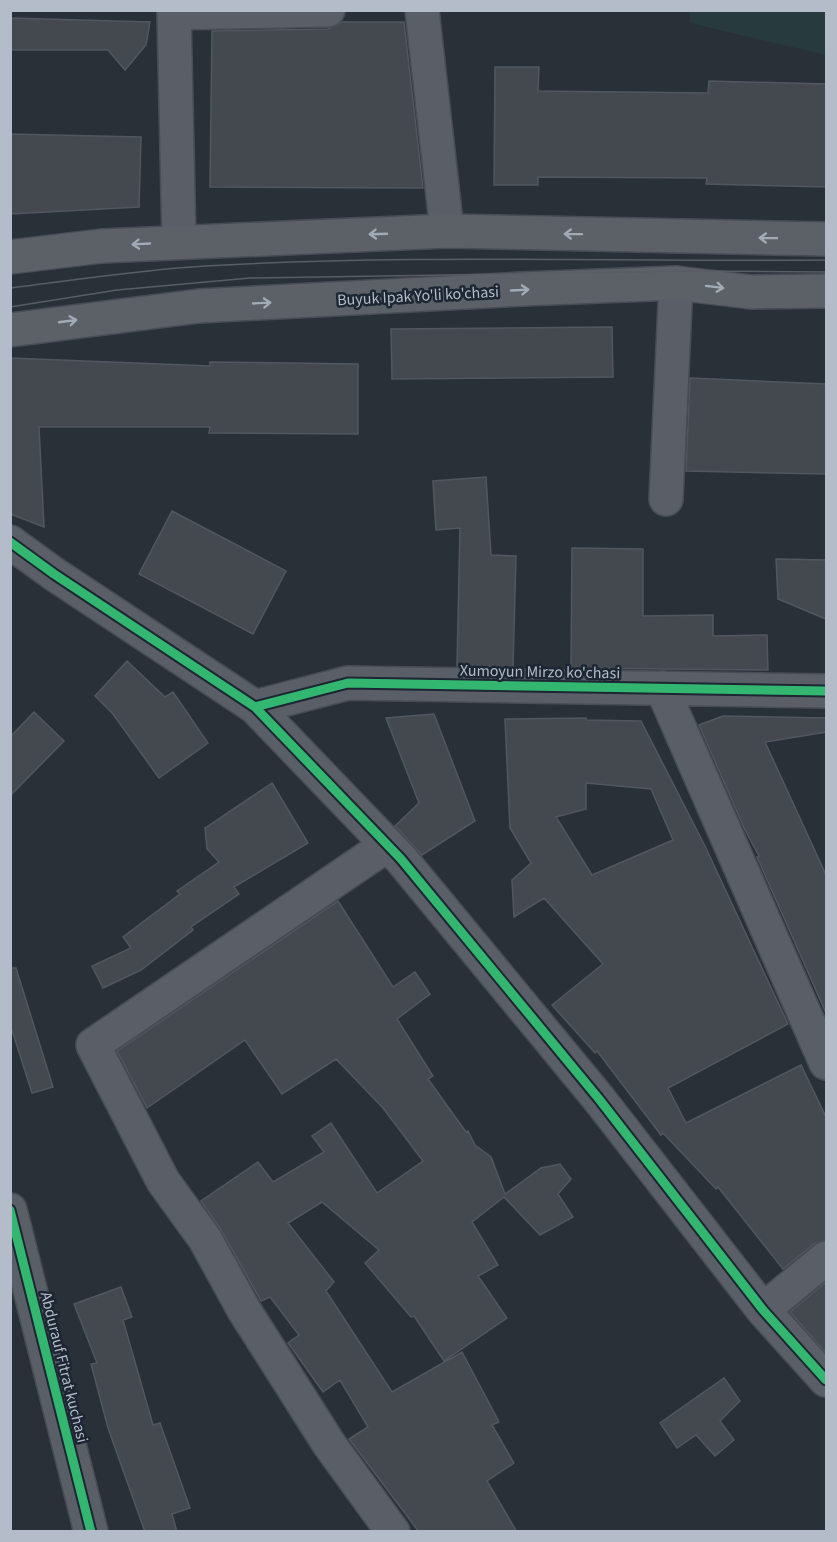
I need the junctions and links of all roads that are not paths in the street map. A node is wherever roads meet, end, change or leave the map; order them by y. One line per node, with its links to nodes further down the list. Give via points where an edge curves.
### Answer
1 (328, 10): 5 (street, via 174,13)
2 (422, 10): 3 (street)
3 (447, 231): 4 (main road, one-way to 3); 5 (main road, one-way to 5)
4 (826, 239)
5 (179, 242): 6 (main road, one-way to 6)
6 (10, 257)
7 (676, 283): 8 (main road, Buyuk Ipak Yo'li ko'chasi, one-way to 8, via 751,292); 9 (main road, Buyuk Ipak Yo'li ko'chasi, one-way to 7, via 200,306); 10 (street)
8 (826, 291)
9 (10, 330)
10 (666, 499)
11 (10, 542): 14 (street)
12 (662, 688): 13 (street, Xumoyun Mirzo ko'chasi); 14 (street, Xumoyun Mirzo ko'chasi, via 348,683); 16 (street)
13 (826, 691)
14 (255, 707): 15 (street)
15 (387, 844): 19 (street, via 599,1099); 22 (street, via 93,1045 163,1181 205,1239 244,1310 329,1444)
16 (826, 1063)
17 (10, 1210): 21 (street, Abdurauf Fitrat kuchasi)
18 (826, 1258): 19 (street)
19 (763, 1310): 20 (street)
20 (826, 1380)
21 (91, 1532)
22 (393, 1532)

